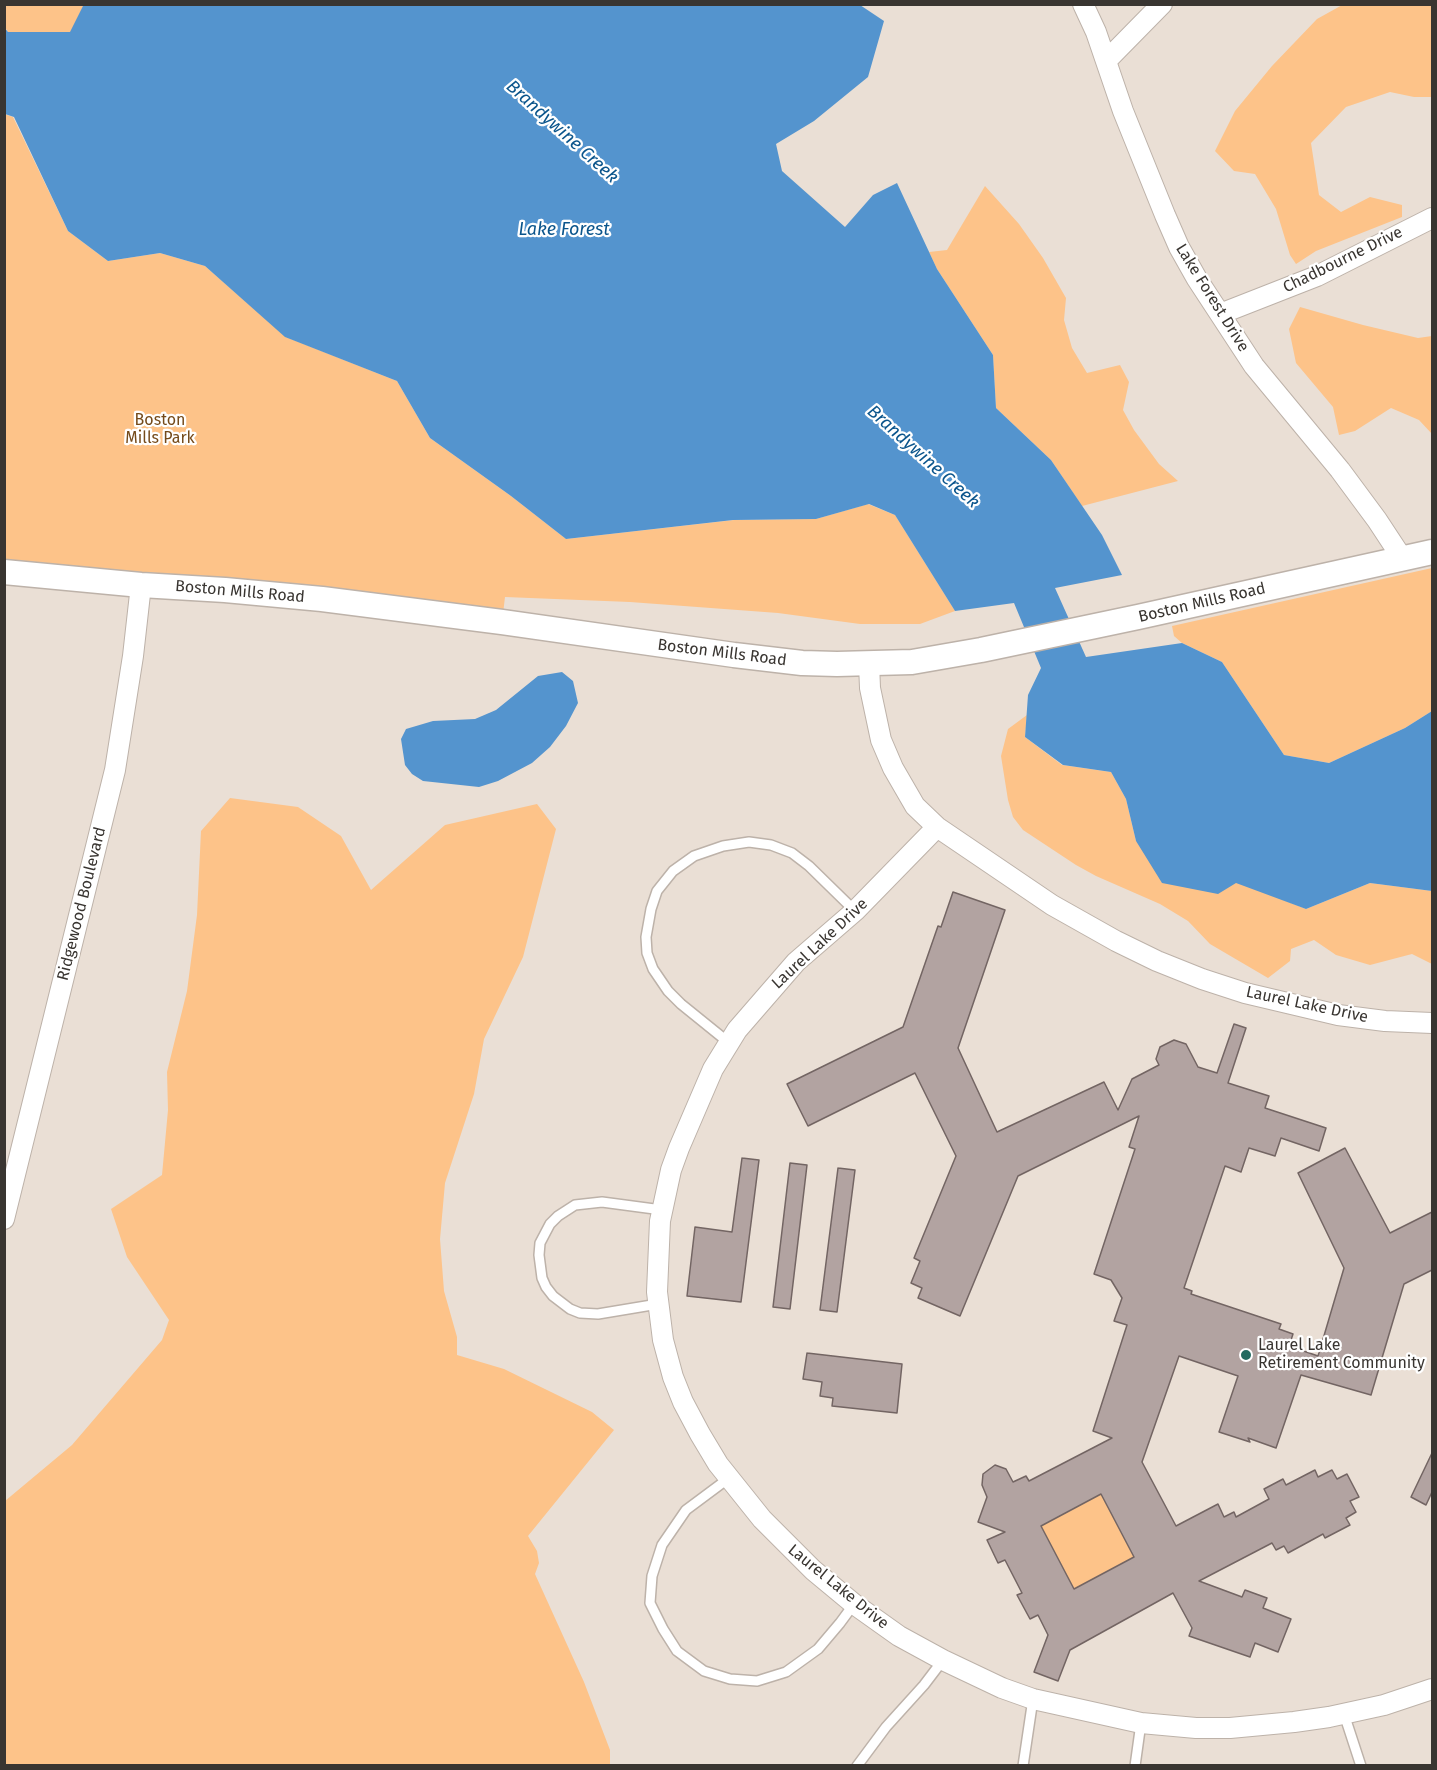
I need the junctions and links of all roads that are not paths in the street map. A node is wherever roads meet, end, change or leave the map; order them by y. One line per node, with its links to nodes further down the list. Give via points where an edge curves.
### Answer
1 (1083, 4): 3 (street, Lake Forest Drive)
2 (1162, 4): 3 (street)
3 (1106, 61): 5 (street, Lake Forest Drive, via 1175,237)
4 (1432, 218): 5 (street, Chadbourne Drive, via 1317,276)
5 (1220, 314): 7 (street, Lake Forest Drive, via 1254,366 1340,470)
6 (1432, 552): 7 (street, Boston Mills Road)
7 (1402, 558): 10 (street, Boston Mills Road, via 981,650 912,662)
8 (4, 572): 9 (street, Boston Mills Road)
9 (141, 585): 10 (street, Boston Mills Road, via 322,599 791,662); 16 (street, Ridgewood Boulevard, via 115,770)
10 (869, 663): 11 (street, Laurel Lake Drive, via 881,740 915,806)
11 (938, 827): 12 (street, Laurel Lake Drive); 13 (street, Laurel Lake Drive, via 1052,905 1116,941 1202,979 1338,1015)
12 (855, 911): 14 (street, Laurel Lake Drive, via 796,962); 14 (lane, via 809,866 792,853 771,845 749,842 723,846 694,856 674,871 657,891 651,909 647,953 668,991)
13 (1432, 1023)
14 (728, 1042): 15 (street, Laurel Lake Drive, via 679,1148)
15 (662, 1209): 17 (street, Laurel Lake Drive, via 657,1240); 17 (lane, via 602,1202 575,1205 550,1224 540,1243 539,1256 546,1287 570,1309 598,1314)
16 (4, 1219)
17 (658, 1305): 18 (street, Laurel Lake Drive, via 663,1340 683,1402)
18 (729, 1478): 19 (street, Laurel Lake Drive, via 784,1543); 19 (lane, via 686,1510 662,1545 652,1576 650,1603 677,1651 704,1671 730,1679 757,1681 786,1672 818,1649)
19 (854, 1604): 20 (street, Laurel Lake Drive, via 899,1636)
20 (943, 1660): 22 (street, Laurel Lake Drive); 25 (lane)
21 (1432, 1689): 23 (street, Laurel Lake Drive)
22 (1033, 1699): 24 (street, Laurel Lake Drive); 26 (lane)
23 (1344, 1714): 24 (street, Laurel Lake Drive, via 1230,1728); 28 (lane)
24 (1141, 1723): 27 (lane)
25 (856, 1766)
26 (1023, 1766)
27 (1136, 1766)
28 (1361, 1766)

